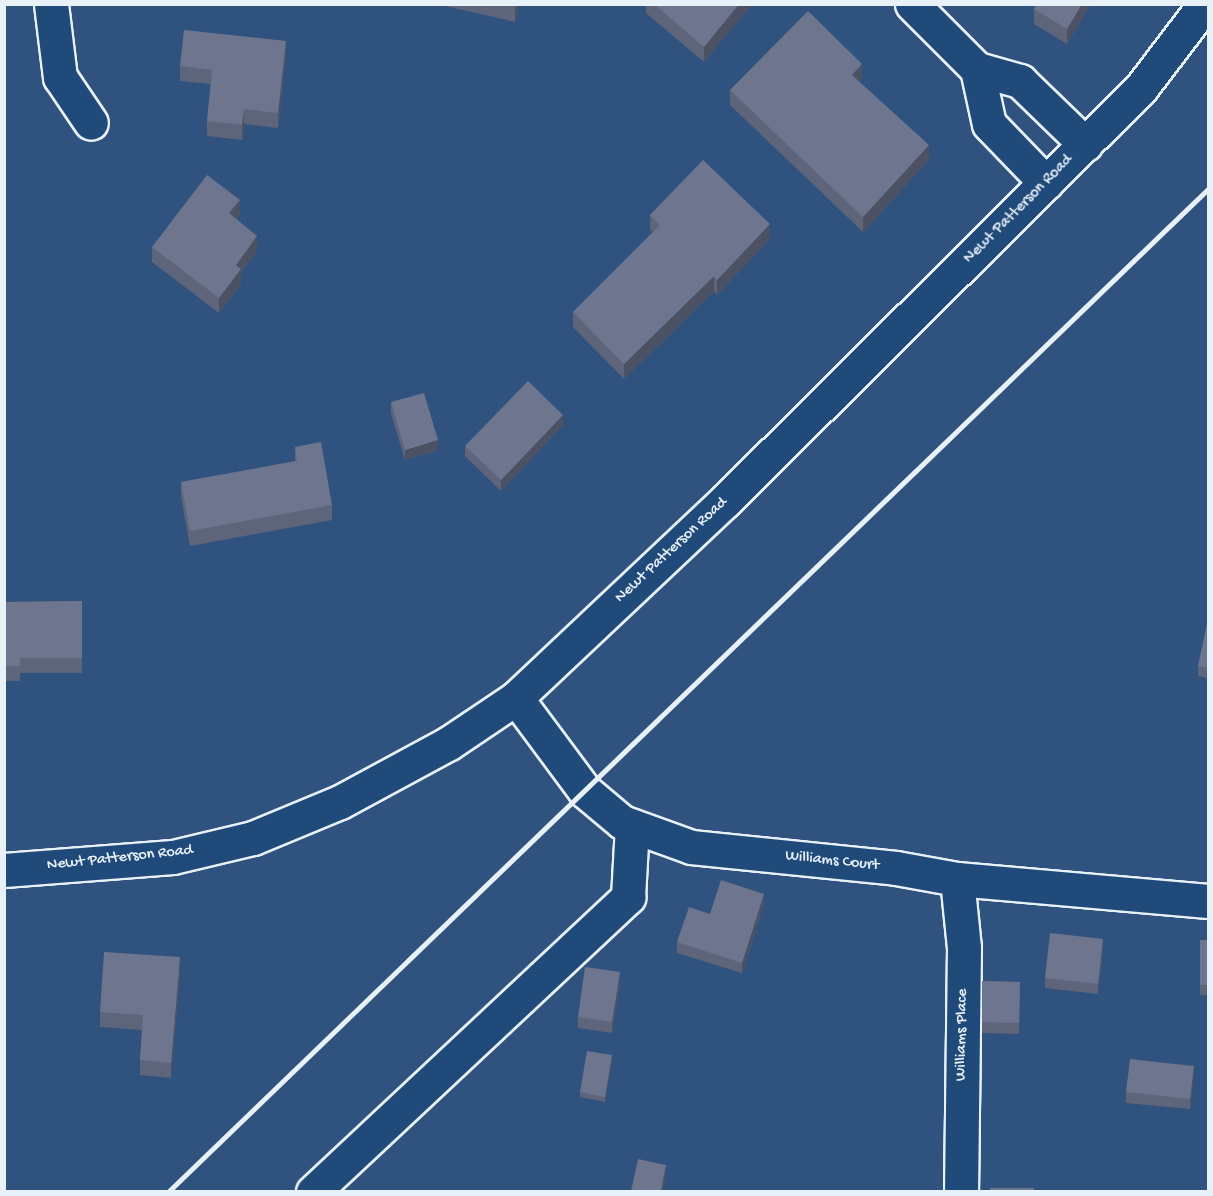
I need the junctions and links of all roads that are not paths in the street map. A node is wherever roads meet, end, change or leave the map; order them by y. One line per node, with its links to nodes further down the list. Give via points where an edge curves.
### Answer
1 (51, 4): 5 (street, via 60,77)
2 (912, 4): 4 (street)
3 (1205, 4): 6 (street, Newt Patterson Road, via 1142,87)
4 (977, 69): 6 (street, via 1020,81); 7 (street, via 989,124)
5 (91, 123)
6 (1085, 144): 7 (street, Newt Patterson Road)
7 (1046, 183): 8 (street, Newt Patterson Road, via 725,501)
8 (516, 698): 9 (street, Williams Court, via 585,791); 10 (street, Newt Patterson Road, via 449,743 340,802 253,838 173,857)
9 (632, 826): 11 (street, Williams Court, via 691,847 896,868); 13 (street, via 628,897)
10 (4, 870)
11 (957, 879): 12 (street, Williams Court); 14 (street, Williams Place, via 964,948)
12 (1209, 902)
13 (313, 1191)
14 (961, 1191)

